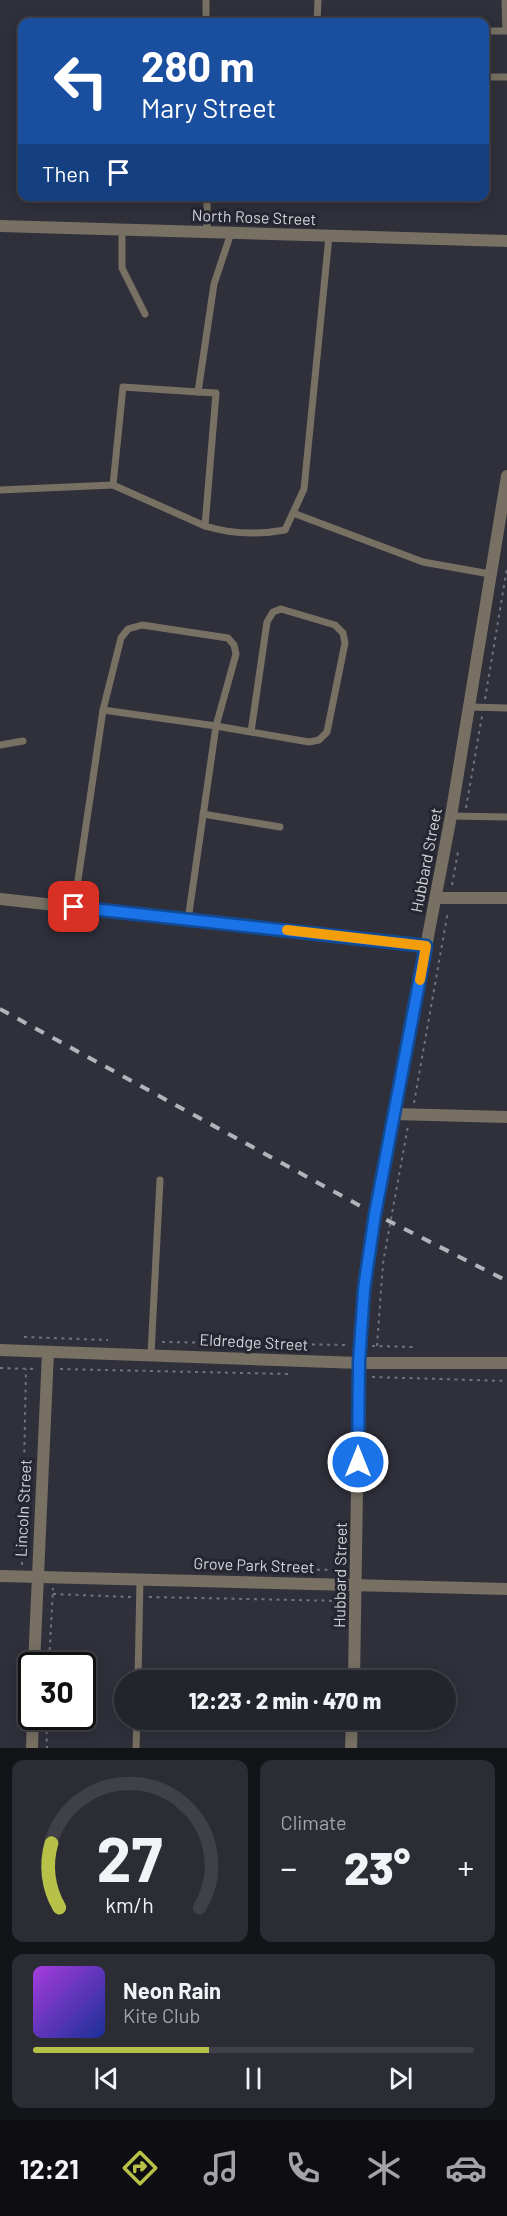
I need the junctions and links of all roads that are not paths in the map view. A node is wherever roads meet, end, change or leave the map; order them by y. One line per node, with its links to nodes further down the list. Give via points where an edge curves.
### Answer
1 (206, 0): 4 (lane)
2 (318, 0): 5 (lane)
3 (505, 0): 6 (lane, via 506,31)
4 (206, 18)
5 (317, 18)
6 (489, 31)
7 (489, 77): 8 (lane)
8 (507, 77)
9 (207, 201): 12 (lane)
10 (0, 226): 11 (street, North Rose Street)
11 (122, 230): 12 (street, North Rose Street); 16 (lane, via 122,268)
12 (207, 232): 13 (street, North Rose Street)
13 (231, 233): 14 (street, North Rose Street); 17 (lane, via 214,284)
14 (329, 236): 15 (street, North Rose Street); 21 (lane, via 304,489)
15 (507, 241)
16 (145, 314)
17 (198, 392): 19 (lane, via 123,387); 22 (lane, via 216,393)
18 (507, 476): 23 (street, Hubbard Street)
19 (113, 485): 20 (lane); 22 (lane)
20 (0, 490)
21 (293, 513): 22 (lane, via 285,530 262,534); 23 (lane, via 423,562)
22 (205, 526)
23 (490, 574): 24 (street, Hubbard Street)
24 (470, 707): 25 (lane); 32 (street, Hubbard Street)
25 (507, 708)
26 (103, 710): 27 (lane); 27 (lane, via 121,638 128,629 142,625 228,638 234,645 236,654); 38 (lane)
27 (216, 726): 28 (lane); 31 (lane)
28 (251, 732): 28 (lane, via 309,742 319,740 327,732 345,644 343,633 335,625 281,609 273,612 267,622)
29 (23, 741): 30 (lane)
30 (0, 745)
31 (204, 814): 34 (lane); 39 (lane)
32 (451, 816): 33 (lane); 35 (street, Hubbard Street)
33 (507, 817)
34 (280, 827)
35 (436, 898): 36 (street); 40 (street, Hubbard Street)
36 (507, 898)
37 (0, 899): 38 (street)
38 (74, 907): 39 (street)
39 (188, 920): 40 (street)
40 (426, 946): 41 (street, Hubbard Street)
41 (394, 1114): 42 (street); 48 (street, Hubbard Street, via 364,1289)
42 (507, 1117)
43 (160, 1180): 44 (lane)
44 (152, 1348): 46 (street, Eldredge Street); 48 (street, Eldredge Street)
45 (0, 1350): 46 (street, Eldredge Street)
46 (48, 1352): 50 (street, Lincoln Street)
47 (507, 1363): 48 (street, Eldredge Street)
48 (359, 1369): 52 (street, Hubbard Street)
49 (0, 1576): 50 (street, Grove Park Street)
50 (37, 1577): 51 (street, Grove Park Street); 54 (street, Lincoln Street)
51 (140, 1578): 52 (street, Grove Park Street); 55 (lane)
52 (357, 1586): 53 (street, Grove Park Street); 56 (street, Hubbard Street)
53 (507, 1589)
54 (34, 1652)
55 (138, 1670)
56 (354, 1670)
57 (33, 1730): 60 (street)
58 (137, 1730): 61 (lane)
59 (352, 1730): 62 (street)
60 (32, 1748)
61 (136, 1748)
62 (351, 1748)

